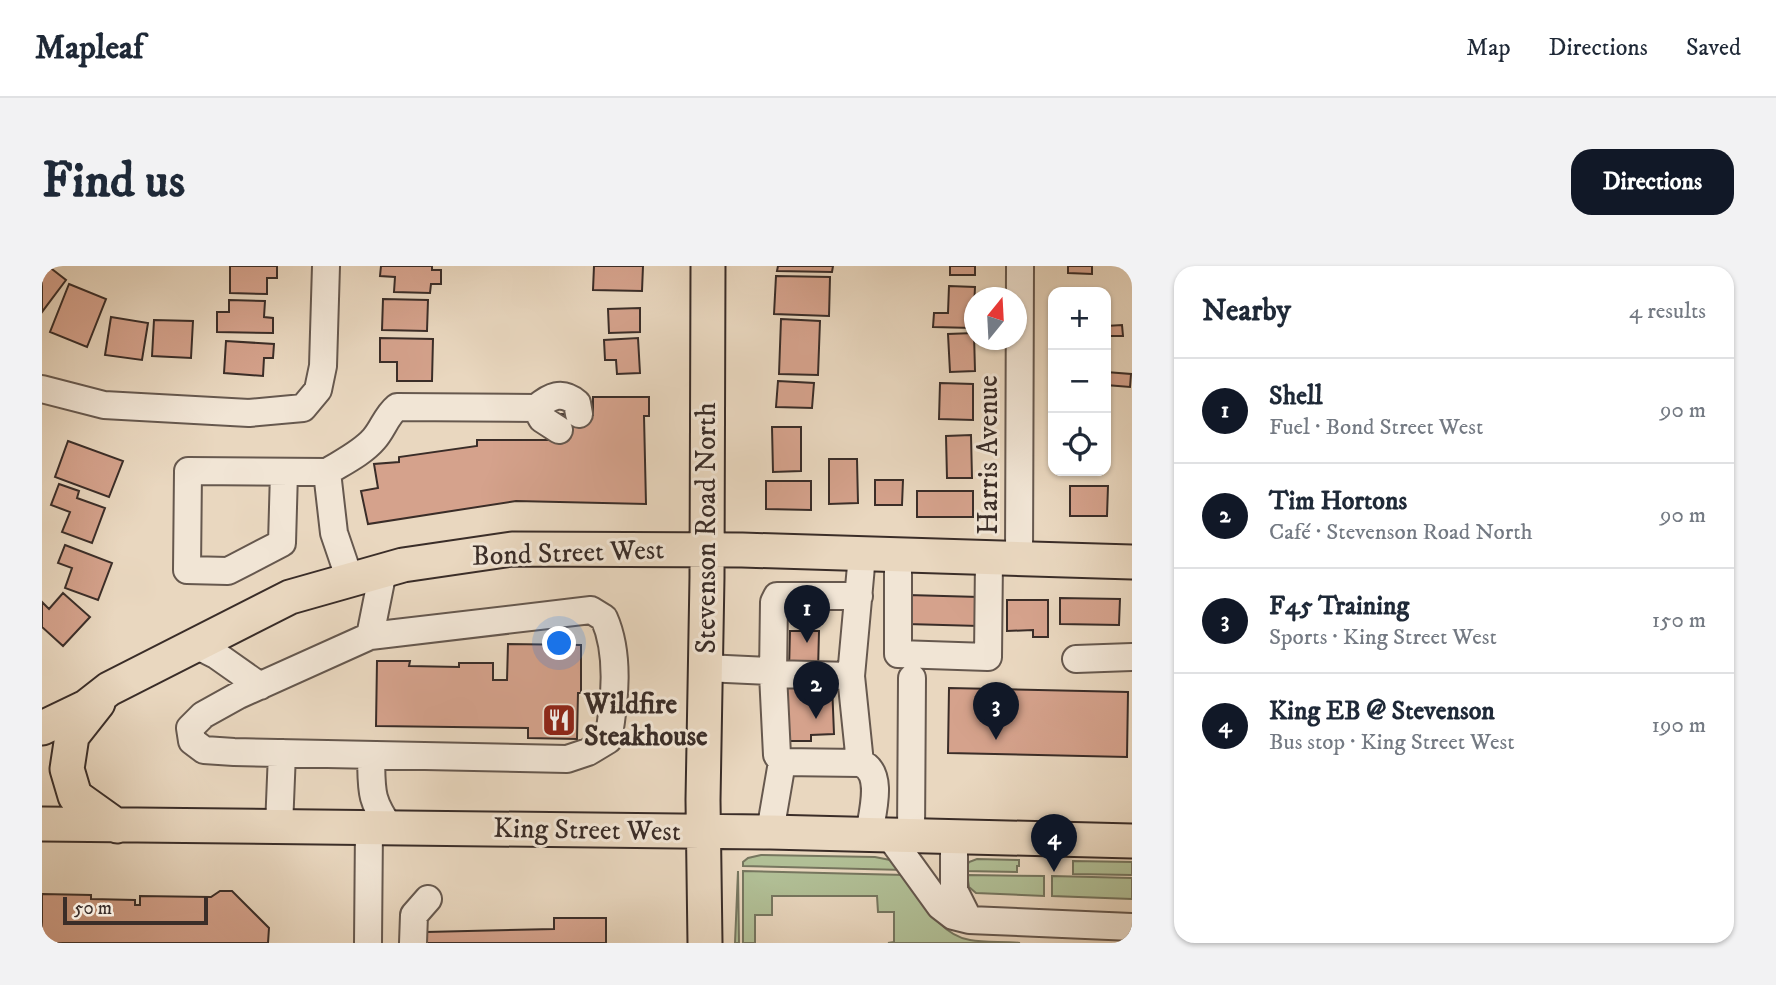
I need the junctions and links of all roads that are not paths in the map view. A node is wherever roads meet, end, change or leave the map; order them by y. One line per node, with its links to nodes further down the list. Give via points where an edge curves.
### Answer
1 (326, 266): 4 (street, via 323,366 318,390 303,408 249,413 104,404)
2 (708, 266): 8 (main road, Stevenson Road North)
3 (1020, 266): 11 (street, Harris Avenue)
4 (42, 389)
5 (569, 422): 7 (street, via 542,419 536,408 397,407 376,438)
6 (284, 472): 6 (street, via 188,471 187,570 228,571 282,543); 7 (street)
7 (327, 472): 14 (street, via 334,533)
8 (706, 550): 9 (main road, Bond Street West); 13 (main road, Bond Street West, via 512,549); 20 (main road, Stevenson Road North)
9 (862, 555): 10 (main road, Bond Street West); 15 (street)
10 (898, 555): 11 (main road, Bond Street West); 11 (street, Harris Avenue, via 898,654 988,657)
11 (1004, 559): 12 (main road, Bond Street West)
12 (1132, 562)
13 (383, 571): 14 (main road, Bond Street West); 16 (street)
14 (351, 580): 17 (main road, Bond Street West, via 290,597)
15 (859, 596): 21 (street, via 777,596); 22 (street)
16 (370, 636): 24 (street); 28 (street, via 591,610 604,618 613,644 613,715 608,740 588,752 567,760)
17 (196, 645): 24 (street); 25 (main road, Bond Street West)
18 (1132, 657): 19 (street)
19 (1076, 659)
20 (705, 668): 21 (street); 35 (main road, Stevenson Road North)
21 (773, 674): 22 (street); 29 (street, via 777,755)
22 (851, 676): 30 (street)
23 (912, 678): 37 (street)
24 (260, 686): 27 (street, via 203,715 190,728 192,741 204,750)
25 (109, 689): 26 (main road, Bond Street West, via 86,707); 32 (main road, via 72,736 67,769 75,796)
26 (42, 728)
27 (282, 753): 28 (street); 33 (street)
28 (371, 755): 34 (street)
29 (782, 762): 30 (street); 36 (street)
30 (860, 763): 37 (street, via 873,771)
31 (42, 824): 32 (main road, King Street West)
32 (117, 826): 33 (main road, King Street West)
33 (279, 827): 34 (main road, King Street West)
34 (379, 828): 35 (main road, King Street West); 44 (street)
35 (703, 832): 36 (main road, King Street West); 46 (main road, Stevenson Road North)
36 (769, 832): 37 (main road, King Street West)
37 (889, 835): 38 (main road, King Street West); 41 (street, via 940,906)
38 (954, 838): 39 (main road, King Street West); 41 (street, via 954,890)
39 (1132, 841)
40 (428, 899): 45 (street, via 414,915)
41 (968, 920): 43 (street)
42 (1132, 927): 43 (street)
43 (1051, 933)
44 (368, 943)
45 (413, 943)
46 (705, 943)

